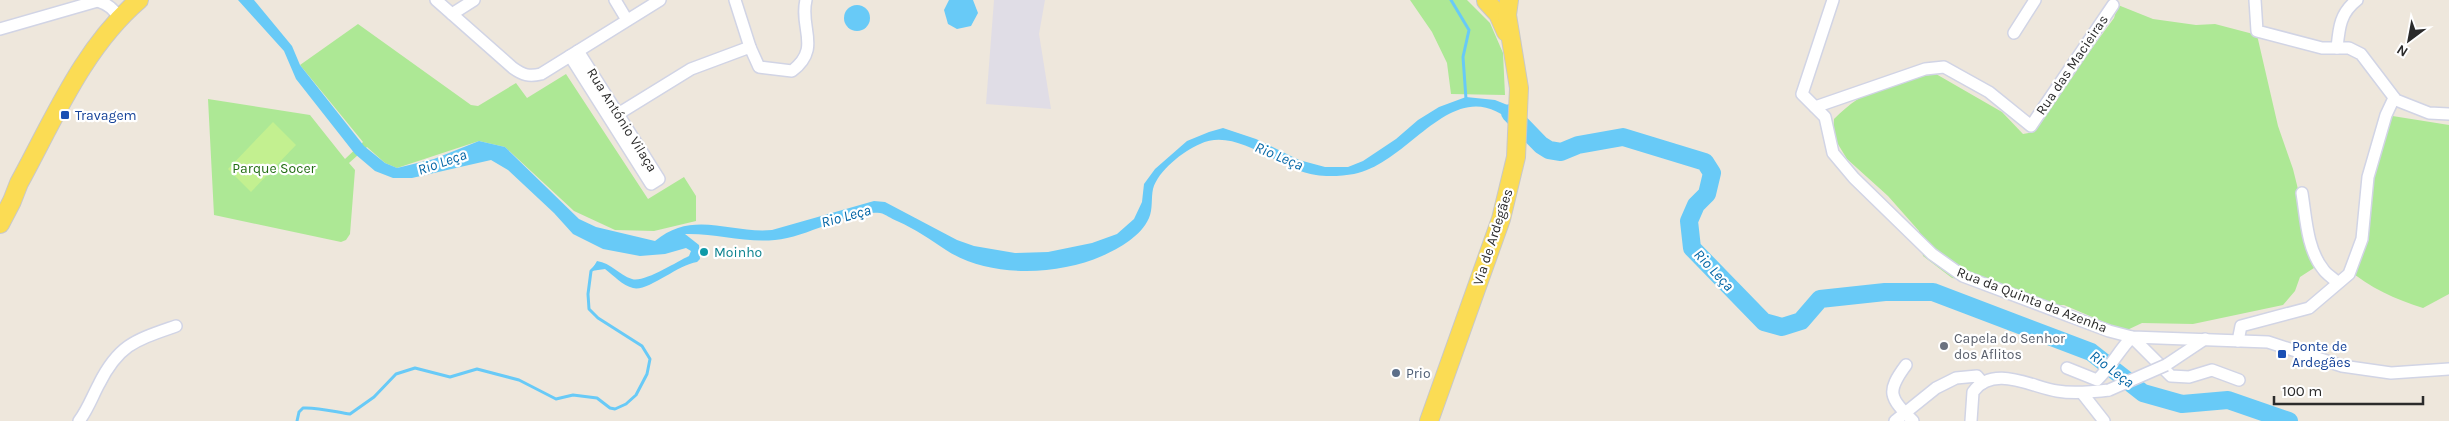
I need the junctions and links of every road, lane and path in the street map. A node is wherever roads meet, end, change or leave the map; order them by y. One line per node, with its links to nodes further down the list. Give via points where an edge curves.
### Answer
1 (99, 0): 15 (street, via 116,12); 18 (street)
2 (436, 0): 16 (street)
3 (474, 0): 16 (street)
4 (615, 0): 17 (street)
5 (660, 0): 17 (street)
6 (735, 0): 21 (street)
7 (806, 0): 21 (street, via 810,40 803,63 792,71 759,67)
8 (1488, 0): 20 (main road, Via de Ardegães)
9 (1509, 0): 20 (main road, Via de Ardegães)
10 (1833, 0): 25 (street, Rua da Quinta da Azenha, via 1802,94)
11 (2035, 0): 19 (street)
12 (2255, 0): 22 (street, via 2257,31 2322,48)
13 (2357, 0): 22 (street, via 2342,15)
14 (2113, 5): 25 (street, Rua das Macieiras, via 2031,126 1989,92 1944,67 1925,69)
15 (128, 9): 28 (main road, via 101,39 82,68)
16 (452, 14): 23 (street, via 521,74 532,77 541,74)
17 (627, 20): 23 (street)
18 (0, 29)
19 (2014, 33)
20 (1512, 45): 45 (main road, Via de Ardegães, via 1519,88 1516,158 1501,219)
21 (750, 47): 26 (street, via 691,69)
22 (2337, 48): 24 (street, via 2349,48 2361,54)
23 (574, 54): 26 (street, Rua António Vilaça); 26 (street, Rua António Vilaça, via 651,184 659,179)
24 (2394, 98): 27 (street, via 2429,113); 32 (street, via 2368,177 2365,224 2356,262 2349,274)
25 (1815, 107): 34 (street, Rua da Quinta da Azenha, via 1825,117 1833,153 1854,178 1948,267 2109,331)
26 (618, 114)
27 (2449, 114)
28 (19, 183): 30 (main road); 31 (main road)
29 (2302, 193): 32 (street, via 2314,253 2322,269)
30 (0, 208)
31 (0, 224)
32 (2337, 282): 36 (street, via 2309,308 2240,326)
33 (176, 326): 44 (street, via 142,337 121,350)
34 (2132, 336): 35 (street, Rua da Quinta da Azenha); 38 (street, via 2097,380); 40 (street, via 2171,376 2189,377 2212,370)
35 (2205, 339): 36 (street, Rua da Quinta da Azenha); 42 (street, bridge, via 2166,365 2108,390)
36 (2238, 341): 39 (street, Rua da Quinta da Azenha, via 2268,342 2342,366 2391,373)
37 (1906, 365): 43 (street, via 1893,384 1892,396)
38 (2068, 368)
39 (2449, 369)
40 (2239, 380)
41 (1982, 383): 42 (street, via 2001,378 2058,391); 43 (street, via 1977,376 1956,378 1936,388); 48 (street, via 1973,392)
42 (2082, 392): 49 (street)
43 (1904, 412): 46 (street); 47 (street)
44 (79, 421)
45 (1429, 421)
46 (1895, 421)
47 (1913, 421)
48 (1971, 421)
49 (2104, 421)

